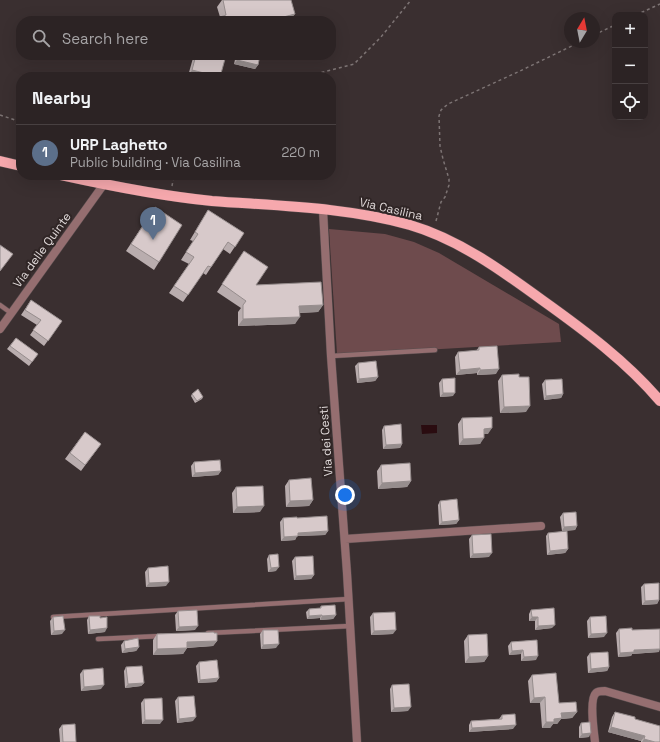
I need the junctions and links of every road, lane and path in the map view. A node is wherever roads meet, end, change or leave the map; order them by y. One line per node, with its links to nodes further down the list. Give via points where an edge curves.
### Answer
1 (411, 0): 7 (path, via 381,37 354,64)
2 (660, 4): 3 (path)
3 (643, 12)
4 (612, 26): 5 (path)
5 (600, 32)
6 (568, 48): 15 (path, via 448,104 441,110 440,146 449,179)
7 (323, 72)
8 (0, 115): 9 (path)
9 (16, 120)
10 (0, 161): 11 (main road)
11 (16, 165)
12 (85, 180): 13 (main road, Via Casilina)
13 (104, 184): 14 (main road, Via Casilina, via 198,199); 17 (street, Via delle Quinte)
14 (323, 210): 20 (street, Via dei Cesti); 21 (main road, Via Casilina, via 403,223 442,237 463,248 559,312)
15 (436, 221)
16 (0, 305): 17 (lane)
17 (11, 313): 18 (street, Via delle Quinte)
18 (0, 329)
19 (435, 350): 20 (lane)
20 (332, 356): 24 (street, Via dei Cesti)
21 (656, 391): 22 (main road, Via Casilina)
22 (660, 401)
23 (541, 526): 24 (street)
24 (345, 538): 25 (street, Via dei Cesti)
25 (349, 599): 26 (lane); 27 (street, Via dei Cesti)
26 (53, 617)
27 (350, 626): 28 (lane); 32 (street, Via dei Cesti)
28 (201, 634)
29 (169, 635): 30 (lane)
30 (98, 639)
31 (660, 708): 33 (street, via 605,691 596,693 592,707)
32 (357, 742)
33 (595, 742)

